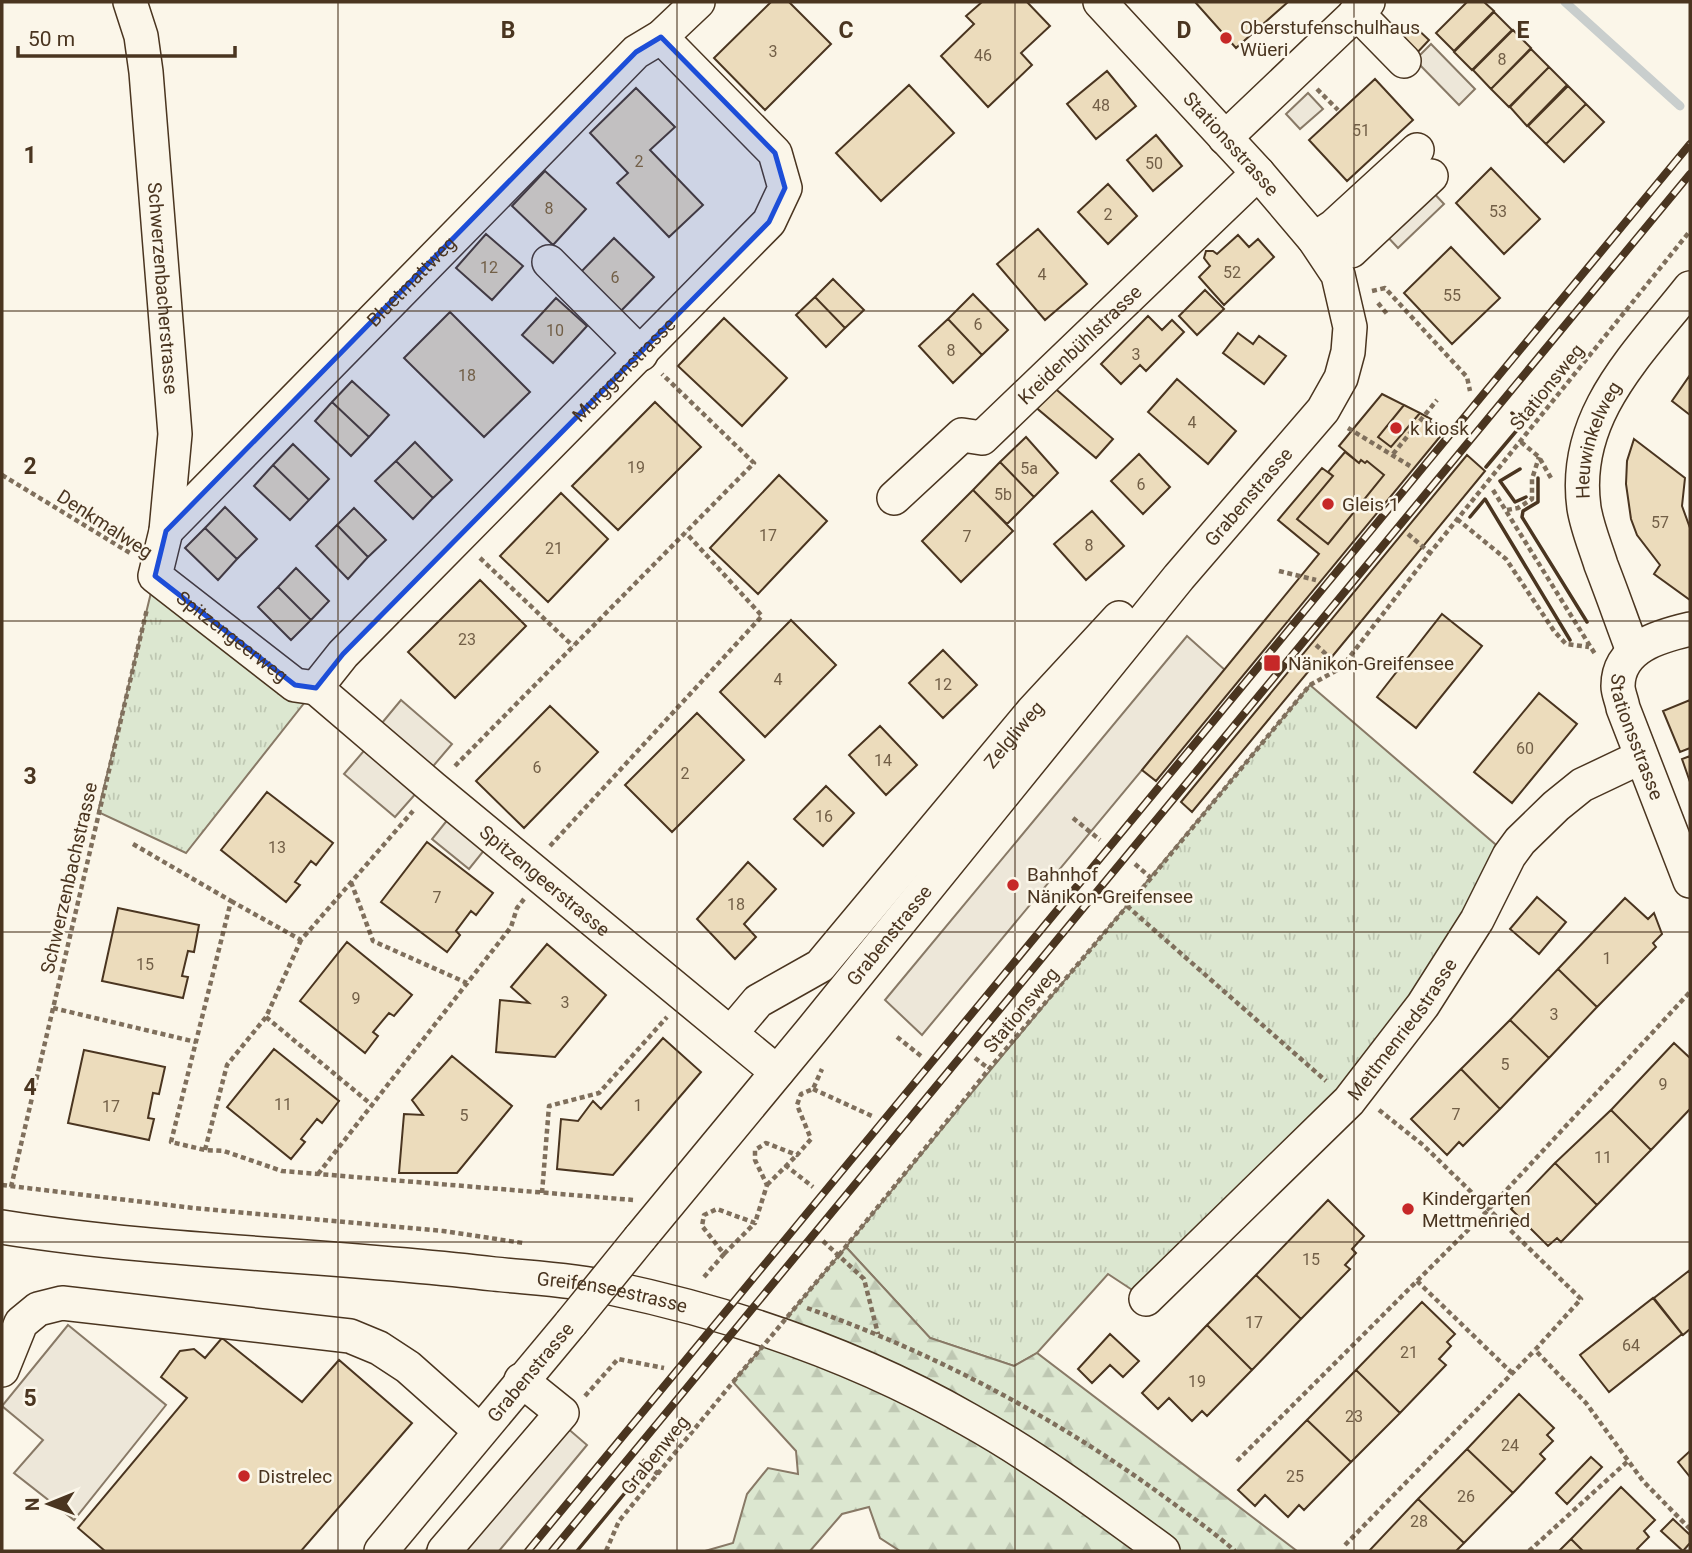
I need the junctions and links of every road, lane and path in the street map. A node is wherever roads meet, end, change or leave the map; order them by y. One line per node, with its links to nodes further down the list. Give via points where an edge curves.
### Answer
1 (130, 2): 30 (street, Schwerzenbacherstrasse, via 146,72 173,399 175,434)
2 (698, 2): 5 (street, Bluetmattweg)
3 (1100, 2): 9 (street, Stationsstrasse)
4 (1362, 7): 6 (street); 9 (street)
5 (661, 37): 17 (street, Murggenstrasse, via 775,153 785,188 769,222); 30 (street, Bluetmattweg, via 636,52)
6 (1404, 61)
7 (1312, 83): 8 (path)
8 (1338, 110)
9 (1225, 138): 10 (street, Stationsstrasse)
10 (1258, 173): 12 (street, Stationsstrasse); 27 (street, Kreidenbühlstrasse, via 982,438 962,435)
11 (1688, 235): 22 (path, Stationsweg)
12 (1314, 239): 13 (street, via 1424,163); 16 (street, Stationsstrasse)
13 (1351, 251)
14 (550, 262): 17 (street)
15 (1690, 288): 41 (street, Heuwinkelweg, via 1604,401 1584,453 1584,510)
16 (1356, 295): 18 (path, via 1385,288 1467,377); 21 (street, Grabenstrasse, via 1341,378)
17 (641, 354): 31 (path, via 754,463); 33 (street, Murggenstrasse)
18 (1470, 391)
19 (1437, 400): 23 (path)
20 (1341, 424): 23 (path)
21 (1297, 442): 62 (street, Zelgliweg, via 1278,439 1244,469 1106,633 1032,712 820,966 758,1001); 69 (street, Grabenstrasse, via 1179,577)
22 (1521, 442): 28 (path, via 1539,457 1532,499); 29 (path, Stationsweg)
23 (1392, 454): 24 (path)
24 (1410, 466)
25 (2, 475): 36 (path, Denkmalweg, via 141,560)
26 (1493, 490): 28 (path)
27 (894, 498)
28 (1507, 510): 29 (path, via 1590,647 1566,644 1506,559)
29 (1457, 519): 34 (path, Stationsweg)
30 (166, 531): 36 (street, Schwerzenbacherstrasse)
31 (685, 533): 40 (path); 50 (path, via 762,616)
32 (1408, 534): 34 (path)
33 (458, 538): 40 (path); 43 (street, Murggenstrasse, via 343,654)
34 (1430, 553): 42 (path, Stationsweg)
35 (1279, 571): 37 (path)
36 (155, 576): 43 (street, Spitzengeerweg, via 295,685); 60 (path, Schwerzenbachstrasse)
37 (1316, 580)
38 (1690, 629): 41 (street, Stationsstrasse, via 1661,636)
39 (1316, 645): 42 (path)
40 (573, 646): 45 (path)
41 (1633, 651): 44 (street, Stationsstrasse, via 1618,686)
42 (1341, 668): 51 (path, Stationsweg, via 1310,685)
43 (316, 688): 45 (street, Spitzengeerstrasse)
44 (1641, 757): 52 (street, Stationsstrasse); 71 (street, Mettmenriedstrasse, via 1582,785 1520,841 1423,1005)
45 (433, 788): 50 (street, Spitzengeerstrasse); 53 (path)
46 (1073, 818): 47 (path)
47 (1100, 840)
48 (133, 844): 54 (path)
49 (1135, 864): 51 (path)
50 (536, 872): 57 (path, via 510,928); 59 (street, Spitzengeerstrasse)
51 (1151, 878): 55 (path, Stationsweg)
52 (1690, 881)
53 (351, 882): 56 (path); 57 (path, via 373,941)
54 (231, 901): 56 (path); 64 (path)
55 (1127, 906): 68 (path, Stationsweg); 71 (path)
56 (301, 940): 61 (path)
57 (467, 983): 72 (path)
58 (1690, 992): 83 (path)
59 (686, 996): 62 (street, Spitzengeerstrasse); 81 (path, via 599,1093 549,1107)
60 (53, 1008): 64 (path); 79 (path, Schwerzenbachstrasse)
61 (266, 1017): 72 (path); 74 (path, via 227,1065)
62 (731, 1033): 69 (street, Spitzengeerstrasse)
63 (897, 1037): 65 (path)
64 (196, 1042): 74 (path, via 171,1143)
65 (921, 1056)
66 (975, 1058): 68 (path)
67 (823, 1067): 70 (path)
68 (989, 1069): 88 (path, Stationsweg)
69 (777, 1072): 82 (street, Grabenstrasse)
70 (813, 1089): 73 (path); 75 (path, via 801,1094 797,1105 810,1139)
71 (1353, 1096): 83 (path, via 1423,1146); 91 (street, Mettmenriedstrasse)
72 (372, 1105): 77 (path)
73 (872, 1116)
74 (205, 1150): 77 (path, via 224,1151 282,1171)
75 (797, 1155): 76 (path); 78 (path, via 766,1143 755,1150)
76 (785, 1166): 78 (path); 80 (path)
77 (318, 1174): 81 (path)
78 (766, 1185): 84 (path)
79 (11, 1187)
80 (813, 1187)
81 (542, 1193): 82 (path)
82 (668, 1203): 97 (street, Grabenstrasse, bridge)
83 (1488, 1210): 90 (path); 93 (path, via 1581,1299)
84 (755, 1223): 87 (path); 87 (path, via 718,1209 704,1214 702,1226)
85 (2, 1227): 110 (street, Greifenseestrasse, via 127,1243 422,1265 608,1287 695,1308 799,1342 968,1419 1064,1479)
86 (823, 1241): 88 (path)
87 (724, 1254): 89 (path)
88 (838, 1255): 92 (path, via 864,1279); 98 (path, Stationsweg, bridge)
89 (704, 1277)
90 (1417, 1281): 96 (path); 102 (path)
91 (1146, 1299)
92 (878, 1335)
93 (1535, 1350): 96 (path); 103 (path, via 1586,1403)
94 (664, 1368): 99 (path, via 618,1359 592,1390)
95 (2, 1370): 100 (street, via 21,1323 38,1308 62,1303 350,1336 408,1367)
96 (1513, 1374): 106 (path)
97 (521, 1380): 99 (street); 100 (street, Grabenstrasse)
98 (733, 1382): 104 (path, Grabenweg)
99 (562, 1413): 108 (street)
100 (480, 1431): 107 (street, Grabenstrasse)
101 (642, 1460): 104 (path)
102 (1237, 1461)
103 (1629, 1461): 105 (path); 111 (path)
104 (658, 1474): 109 (path, Grabenweg, via 619,1521)
105 (1690, 1529)
106 (1345, 1545)
107 (381, 1551)
108 (444, 1551)
109 (606, 1551)
110 (1164, 1551)
111 (1529, 1551)

